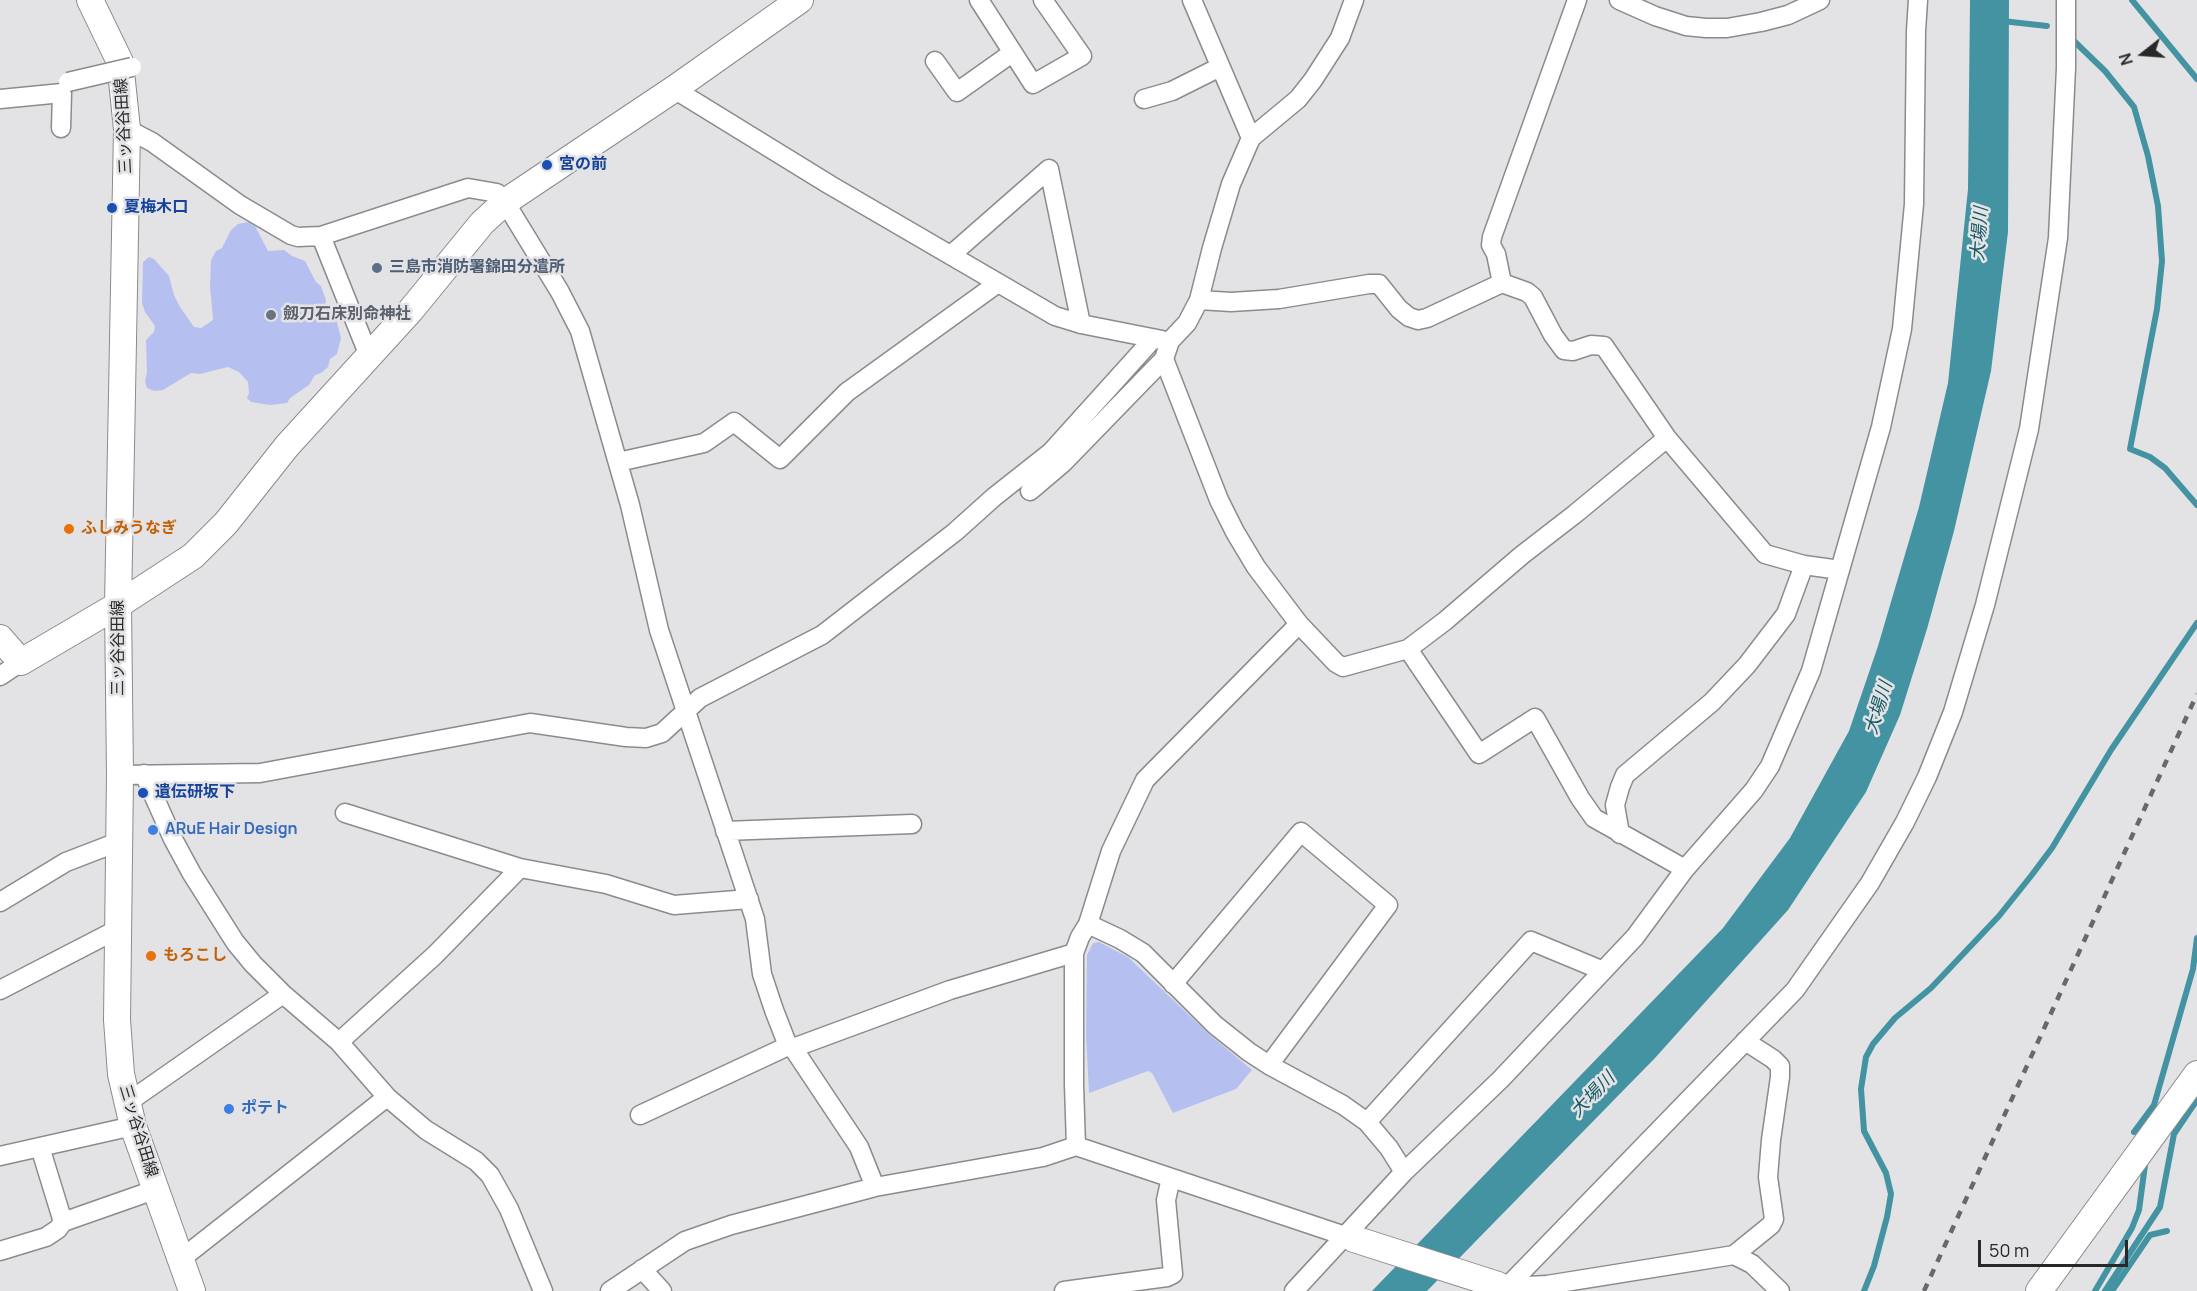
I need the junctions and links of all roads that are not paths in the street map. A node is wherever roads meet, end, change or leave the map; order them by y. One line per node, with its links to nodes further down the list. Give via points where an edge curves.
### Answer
1 (90, 0): 21 (street, 三ッ谷谷田線, via 120,62)
2 (800, 0): 17 (street)
3 (979, 0): 12 (street)
4 (1043, 0): 12 (street, via 1082,56 1033,84)
5 (1192, 0): 14 (street)
6 (1354, 0): 22 (street, via 1340,39 1299,99)
7 (1577, 0): 27 (street, via 1492,237)
8 (1619, 0): 9 (street, via 1686,26 1727,28 1788,15)
9 (1820, 0)
10 (1918, 0): 37 (street, via 1914,204 1902,329 1881,427)
11 (2066, 0): 62 (street, via 2058,238 2030,429 1953,712 1927,777 1870,883 1795,990)
12 (1012, 53): 13 (street, via 957,92)
13 (935, 61)
14 (1220, 66): 19 (street, via 1172,91); 22 (street)
15 (132, 67): 16 (street, bridge)
16 (68, 82)
17 (674, 89): 23 (street); 25 (street)
18 (0, 99): 20 (street, via 62,93)
19 (1144, 99)
20 (61, 128)
21 (127, 129): 24 (street, via 291,235); 38 (street, 三ッ谷谷田線)
22 (1251, 138): 28 (street, via 1231,184)
23 (505, 202): 24 (street, via 497,193 468,188); 31 (street, via 482,223); 34 (street, via 580,331)
24 (321, 236): 31 (street)
25 (952, 254): 26 (street); 29 (street, via 1049,169)
26 (998, 283): 29 (street, via 1055,316); 34 (street, via 847,392 780,459 734,422 704,442)
27 (1502, 283): 28 (street, via 1418,320 1400,309 1379,284 1279,299); 33 (street, via 1533,297 1564,350 1604,346)
28 (1199, 300): 30 (street, via 1187,323)
29 (1080, 324): 30 (street)
30 (1161, 340): 32 (street); 44 (street, via 1051,452 956,532 822,635 700,698)
31 (369, 356): 38 (street, via 193,556)
32 (1164, 359): 35 (street); 39 (street, via 1235,532)
33 (1667, 438): 36 (street, via 1757,547 1765,554); 41 (street)
34 (618, 462): 44 (street, via 659,630)
35 (1030, 492)
36 (1804, 566): 37 (street); 49 (street, via 1786,614 1747,665 1712,702 1625,775 1615,805)
37 (1840, 570): 52 (street, via 1811,671 1770,766 1754,790)
38 (118, 605): 42 (street); 45 (street, 三ッ谷谷田線)
39 (1299, 624): 41 (street, via 1343,667); 55 (street, via 1145,780 1111,851)
40 (0, 638): 42 (street)
41 (1408, 649): 49 (street, via 1479,753 1535,718 1594,818)
42 (21, 662): 43 (street)
43 (0, 676)
44 (685, 711): 45 (street, via 662,733 646,738 530,723 260,773); 48 (street)
45 (132, 775): 50 (street, 三ッ谷谷田線); 61 (street, via 216,915 253,964)
46 (345, 813): 51 (street)
47 (912, 824): 48 (street)
48 (725, 831): 53 (street)
49 (1620, 834): 52 (street)
50 (118, 842): 54 (street, via 66,862); 56 (street, 三ッ谷谷田線)
51 (520, 868): 53 (street, via 606,884 674,905); 63 (street, via 435,955)
52 (1685, 868): 58 (street, via 1635,937)
53 (749, 899): 64 (street, via 762,974)
54 (0, 902)
55 (1088, 924): 57 (street); 59 (street, via 1143,953)
56 (118, 929): 60 (street); 68 (street, 三ッ谷谷田線, via 117,1020 121,1074)
57 (1074, 952): 64 (street, via 950,990); 71 (street)
58 (1601, 970): 70 (street, via 1530,941); 74 (street, via 1501,1079)
59 (1173, 984): 65 (street, via 1215,1025); 65 (street, via 1300,832 1388,905)
60 (0, 990)
61 (283, 994): 63 (street); 68 (street)
62 (1745, 1041): 81 (street, via 1780,1066 1768,1177 1774,1219); 84 (street)
63 (339, 1042): 67 (street)
64 (791, 1047): 69 (street); 76 (street, via 860,1147)
65 (1269, 1065): 70 (street)
66 (2197, 1074): 92 (street)
67 (387, 1097): 82 (street); 86 (street, via 426,1131 476,1161 490,1175 509,1209)
68 (130, 1115): 72 (street); 77 (street, 三ッ谷谷田線)
69 (640, 1115)
70 (1367, 1122): 74 (street)
71 (1076, 1146): 75 (street); 76 (street, via 1043,1157)
72 (40, 1147): 73 (street); 78 (street)
73 (0, 1156)
74 (1404, 1172): 79 (street)
75 (1171, 1178): 79 (street); 89 (street, via 1166,1200 1173,1274)
76 (875, 1187): 83 (street, via 706,1233 685,1241)
77 (157, 1190): 78 (street); 82 (street, 三ッ谷谷田線)
78 (63, 1222): 80 (street, via 45,1237)
79 (1350, 1237): 84 (street); 90 (street)
80 (0, 1251)
81 (1734, 1255): 84 (street, via 1547,1285); 91 (street, via 1752,1264)
82 (181, 1259): 85 (street, 三ッ谷谷田線)
83 (642, 1269): 87 (street); 88 (street)
84 (1503, 1288)
85 (192, 1291)
86 (543, 1291)
87 (610, 1291)
88 (662, 1291)
89 (1064, 1291)
90 (1294, 1291)
91 (1780, 1291)
92 (2039, 1291)

